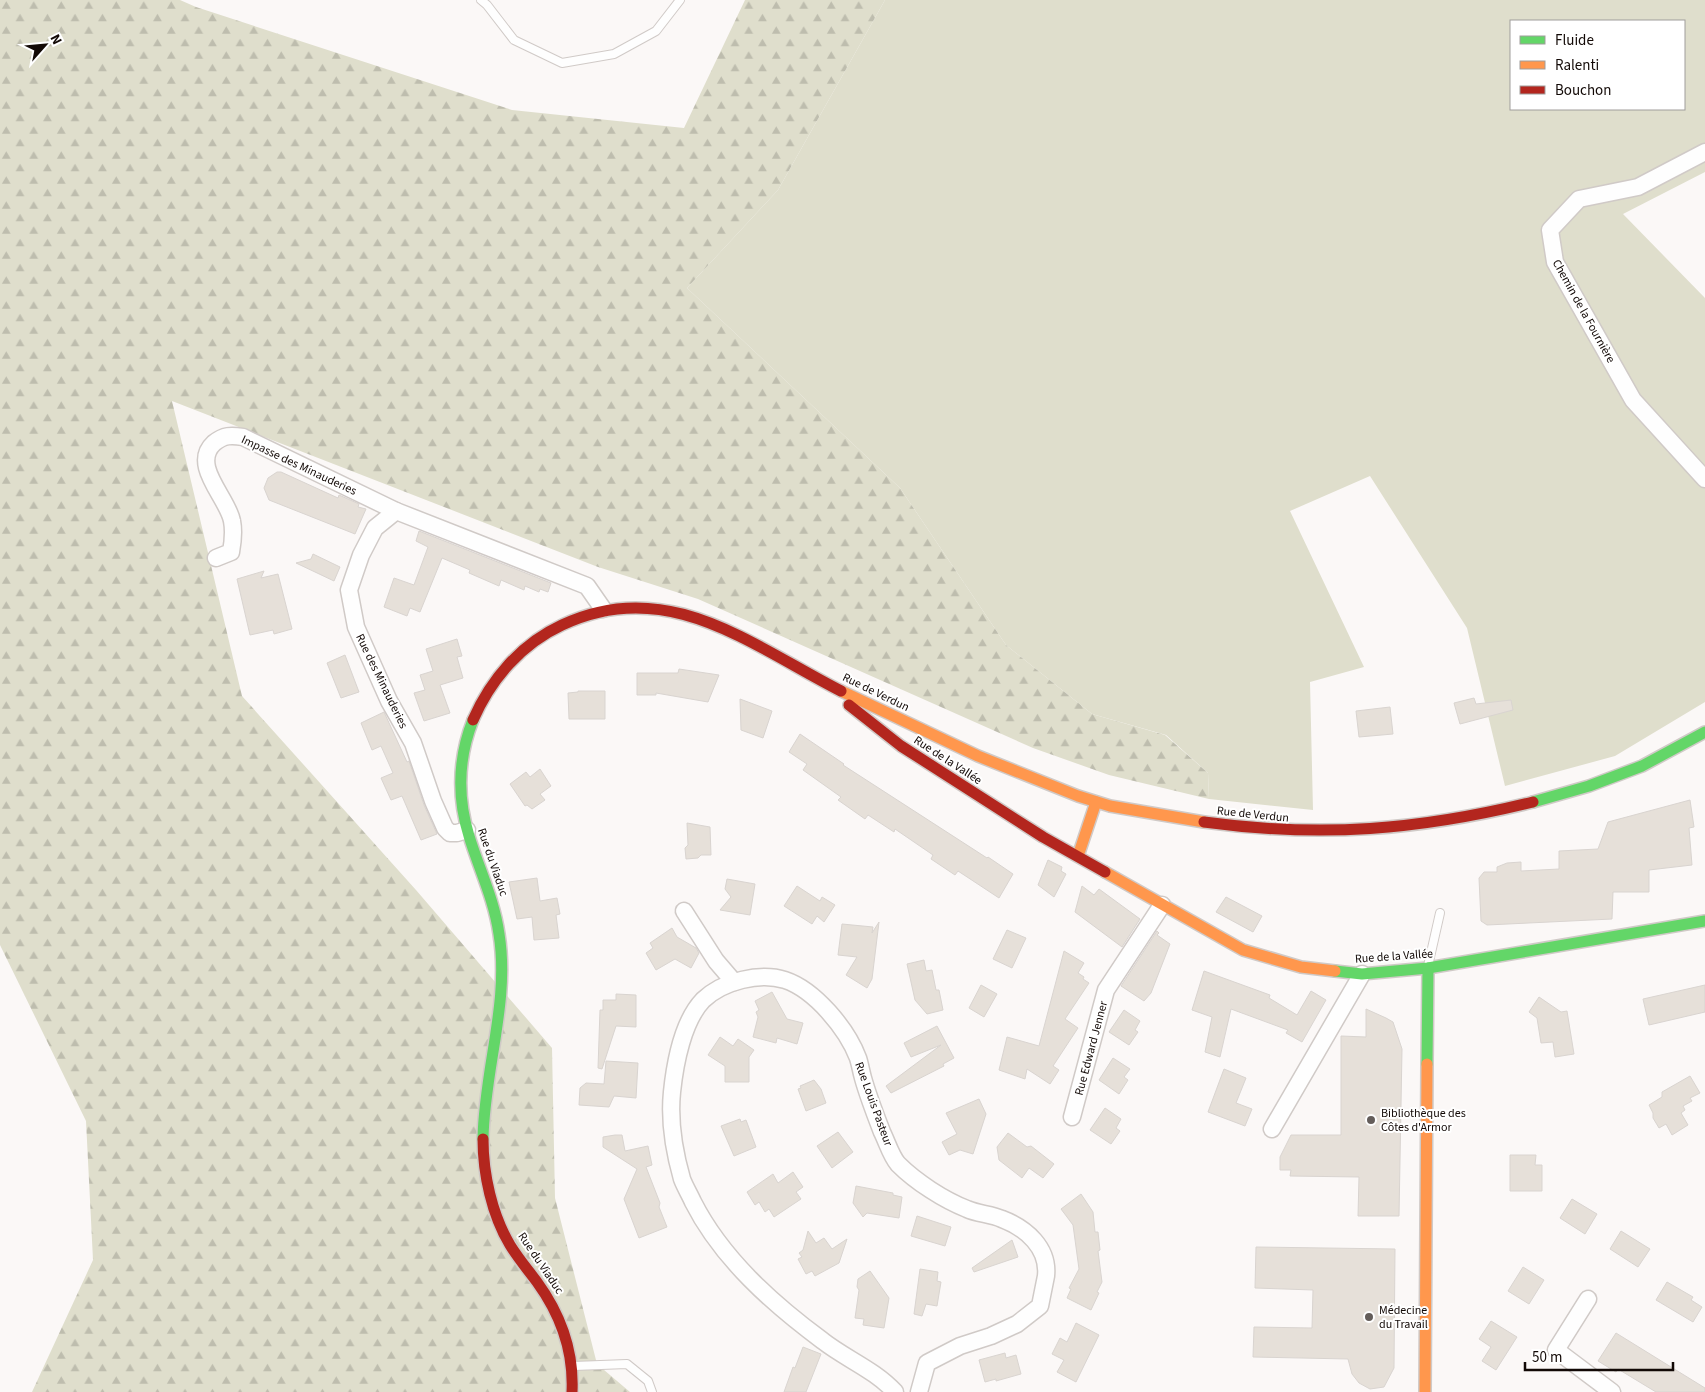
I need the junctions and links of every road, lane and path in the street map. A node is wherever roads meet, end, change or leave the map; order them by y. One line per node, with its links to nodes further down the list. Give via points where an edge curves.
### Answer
1 (481, 0): 2 (lane, via 514,40 562,62 614,54 656,31)
2 (680, 0)
3 (1705, 152): 4 (street, Chemin de la Fournière, via 1638,187 1579,199 1550,230 1555,262 1633,400)
4 (1705, 479)
5 (396, 511): 6 (street, Impasse des Minauderies, via 243,437 232,435 212,445 207,455 211,479 228,510 234,535 231,552); 7 (street, via 587,586); 11 (street, Rue des Minauderies, via 375,528 361,554 349,590 356,627 389,701 413,743 446,828 450,833)
6 (216, 558)
7 (603, 609): 8 (main road, Rue du Viaduc, via 650,607 696,617); 11 (main road, Rue du Viaduc, via 570,620 536,638 508,663 493,682 476,711 461,762)
8 (811, 675): 10 (main road, Rue de Verdun, via 979,757); 12 (main road, Rue de la Vallée, via 901,746 1044,838)
9 (1705, 732): 10 (main road, Rue de Verdun, via 1649,764 1545,800 1410,826 1296,832 1269,830 1192,822)
10 (1096, 802): 12 (main road)
11 (467, 830): 23 (main road, Rue du Viaduc, via 492,902 502,965 483,1136 488,1184 510,1245 556,1311)
12 (1078, 856): 13 (main road, Rue de la Vallée)
13 (1162, 905): 18 (main road, Rue de la Vallée, via 1243,950 1301,967); 20 (street, Rue Edward Jenner, via 1106,990)
14 (684, 911): 19 (street, via 716,961)
15 (1440, 913): 17 (lane)
16 (1705, 920): 17 (main road, Rue de la Vallée)
17 (1428, 968): 18 (main road, Rue de la Vallée); 28 (main road)
18 (1362, 974): 21 (street)
19 (734, 982): 26 (street, Rue Louis Pasteur, via 705,998 695,1010 682,1038 671,1104 673,1136 682,1181 723,1248 759,1288 799,1324 876,1375); 27 (street, Rue Louis Pasteur, via 769,976 787,981 825,1007 842,1028 858,1057 895,1161 930,1189 968,1210 1002,1218 1020,1227 1038,1244 1046,1274 1040,1306 1017,1324 927,1363)
20 (1072, 1117)
21 (1272, 1129)
22 (1588, 1299): 29 (street, via 1556,1350)
23 (574, 1366): 24 (main road, Rue du Viaduc); 25 (lane, via 627,1364 648,1381)
24 (572, 1392)
25 (652, 1392)
26 (895, 1392)
27 (919, 1392)
28 (1425, 1392)
29 (1612, 1392)

